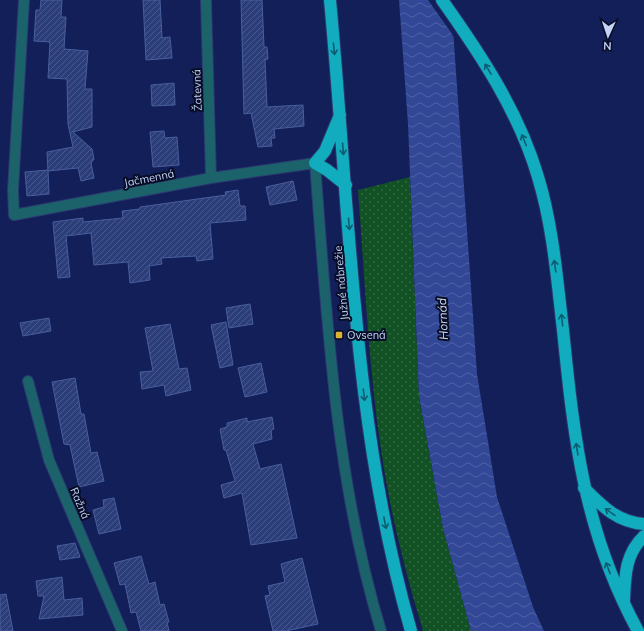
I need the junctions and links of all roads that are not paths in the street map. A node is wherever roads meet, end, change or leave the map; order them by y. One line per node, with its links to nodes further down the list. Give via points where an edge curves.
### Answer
1 (24, 0): 7 (street, Jačmenná, via 12,190 14,216)
2 (206, 0): 7 (street, Žatevná)
3 (330, 0): 5 (highway, Južné nábrežie, one-way to 5)
4 (442, 0): 10 (highway, one-way to 4, via 571,406 555,266 544,201 533,160 488,68)
5 (341, 112): 6 (highway, via 325,151); 8 (highway, Južné nábrežie, one-way to 8)
6 (315, 163): 7 (street, Jačmenná); 8 (highway); 15 (street, Južné nábrežie, via 334,399 359,547)
7 (211, 178)
8 (346, 185): 16 (highway, Južné nábrežie, one-way to 16, via 369,432 389,544)
9 (28, 380): 14 (street, Ražná, via 49,460)
10 (584, 488): 11 (highway, one-way to 10, via 615,516); 13 (highway, one-way to 10, via 602,553)
11 (644, 524)
12 (644, 536): 13 (highway, via 636,544 627,561)
13 (624, 604): 17 (highway)
14 (122, 631)
15 (381, 631)
16 (411, 631)
17 (638, 631)

